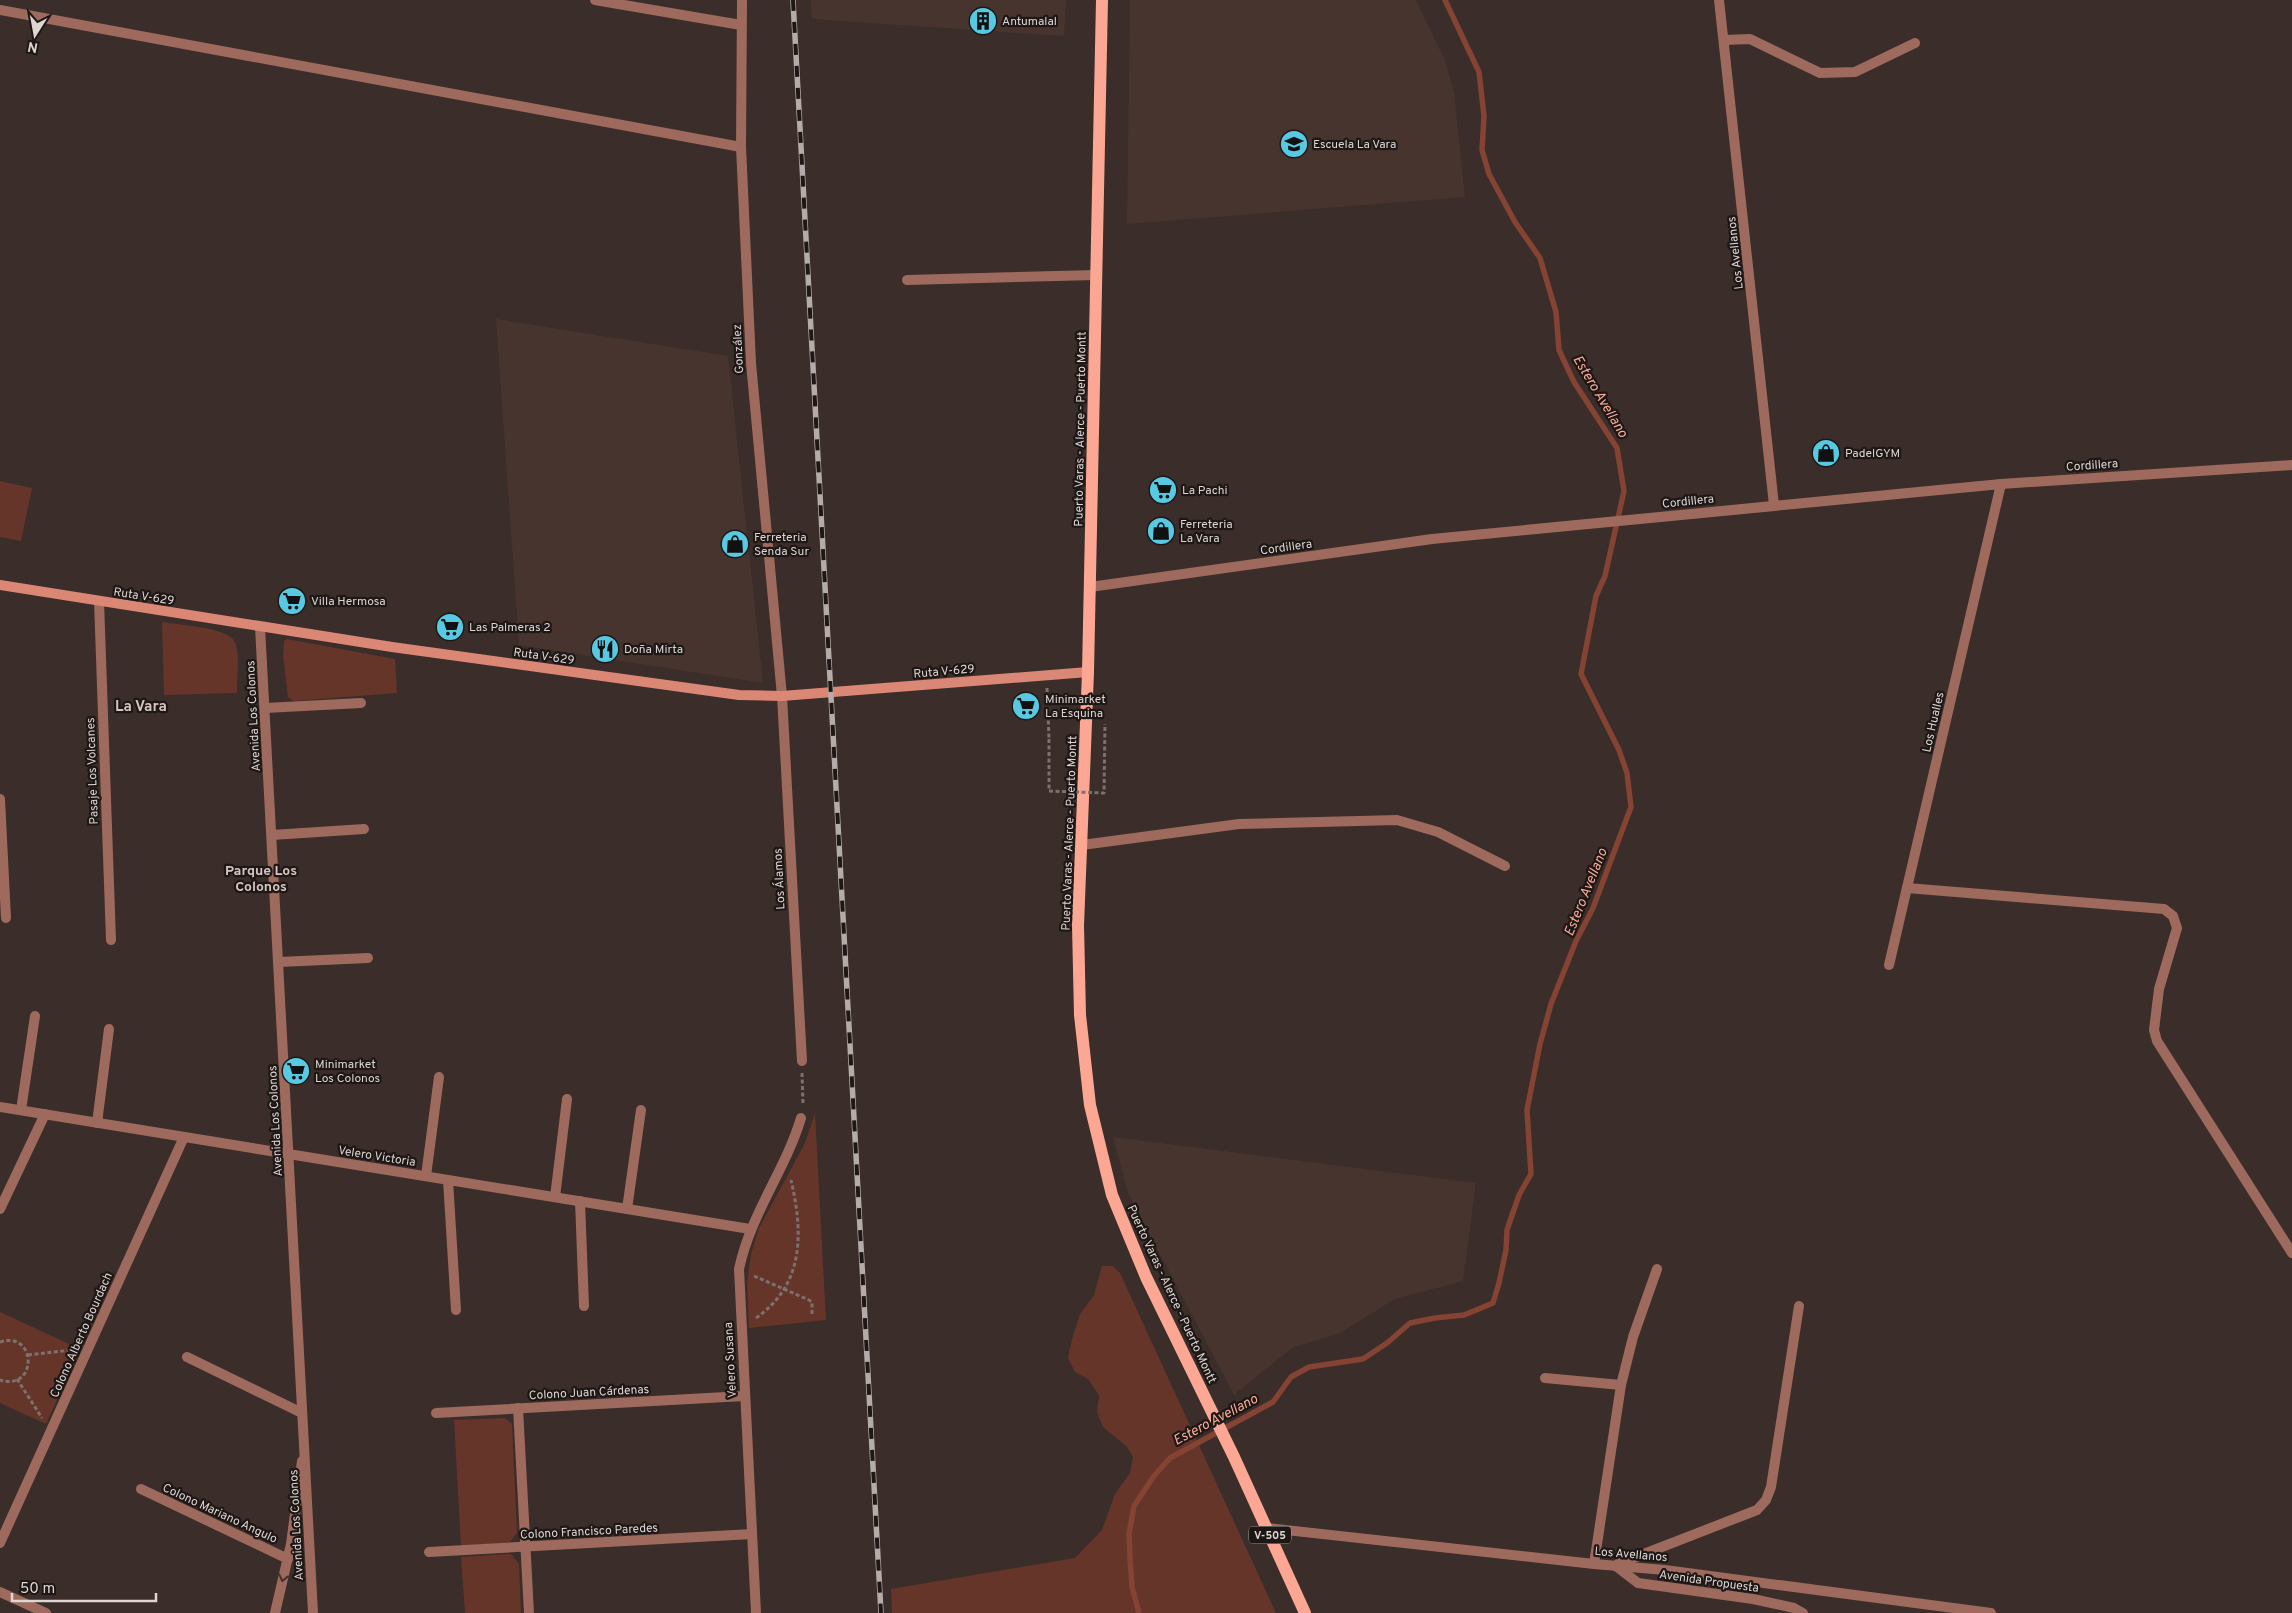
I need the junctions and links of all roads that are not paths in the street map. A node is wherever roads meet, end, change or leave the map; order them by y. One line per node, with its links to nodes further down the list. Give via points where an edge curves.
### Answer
1 (595, 0): 6 (street)
2 (742, 0): 6 (street, González)
3 (1102, 0): 10 (main road, Puerto Varas - Alerce - Puerto Montt)
4 (1719, 0): 7 (street, Los Avellanos)
5 (0, 10): 9 (street)
6 (741, 25): 9 (street, González)
7 (1724, 40): 8 (street, via 1750,39 1820,73 1855,72); 14 (street, Los Avellanos)
8 (1915, 44)
9 (741, 147): 20 (street, González, via 751,363)
10 (1096, 275): 11 (street); 16 (main road, Puerto Varas - Alerce - Puerto Montt)
11 (907, 280)
12 (2292, 465): 13 (street, Cordillera)
13 (2001, 484): 14 (street, Cordillera); 28 (street, Los Hualles)
14 (1774, 504): 16 (street, Cordillera, via 1432,539)
15 (0, 586): 17 (main road, Ruta V-629)
16 (1090, 587): 19 (main road, Puerto Varas - Alerce - Puerto Montt)
17 (99, 601): 18 (main road, Ruta V-629); 30 (street, Pasaje Los Volcanes)
18 (260, 627): 20 (main road, Ruta V-629, via 730,694); 22 (street, Avenida Los Colonos)
19 (1088, 672): 20 (main road, Ruta V-629); 26 (main road, Puerto Varas - Alerce - Puerto Montt)
20 (782, 696): 36 (street, Los Álamos)
21 (361, 703): 22 (street)
22 (265, 708): 25 (street, Avenida Los Colonos)
23 (0, 798): 29 (street)
24 (364, 830): 25 (street)
25 (272, 835): 32 (street, Avenida Los Colonos)
26 (1082, 845): 27 (street, via 1239,824 1397,820 1438,832); 68 (main road, Puerto Varas - Alerce - Puerto Montt / V-505, via 1078,925 1080,1015 1090,1105 1112,1195 1146,1277)
27 (1505, 866)
28 (1907, 888): 33 (street, Los Hualles); 54 (street, via 2164,909 2173,916 2177,928 2159,989 2154,1030 2157,1041)
29 (6, 918)
30 (111, 940)
31 (368, 958): 32 (street)
32 (279, 962): 46 (street, Avenida Los Colonos)
33 (1889, 965)
34 (36, 1016): 40 (street)
35 (109, 1029): 44 (street)
36 (802, 1061)
37 (439, 1077): 47 (street)
38 (567, 1099): 49 (street)
39 (0, 1107): 40 (street, Velero Victoria)
40 (21, 1110): 42 (street, Velero Victoria)
41 (641, 1110): 51 (street)
42 (45, 1114): 44 (street, Velero Victoria); 52 (street)
43 (801, 1118): 53 (street, Velero Susana)
44 (97, 1123): 45 (street, Velero Victoria)
45 (184, 1137): 46 (street, Velero Victoria); 70 (street, Colono Alberto Bourdach)
46 (289, 1154): 47 (street, Velero Victoria); 64 (street, Avenida Los Colonos)
47 (426, 1176): 48 (street, Velero Victoria)
48 (448, 1180): 49 (street, Velero Victoria); 58 (street)
49 (555, 1198): 50 (street, Velero Victoria)
50 (580, 1201): 51 (street, Velero Victoria); 56 (street)
51 (627, 1209): 53 (street, Velero Victoria)
52 (0, 1210)
53 (750, 1229): 62 (street, Velero Susana, via 739,1269)
54 (2292, 1253)
55 (1657, 1269): 61 (street, via 1633,1337)
56 (584, 1306)
57 (1799, 1306): 75 (street, via 1771,1487 1766,1500 1757,1510)
58 (456, 1310)
59 (187, 1357): 64 (street)
60 (1545, 1378): 61 (street)
61 (1621, 1385): 74 (street)
62 (744, 1396): 63 (street, Colono Juan Cárdenas); 69 (street, Velero Susana)
63 (518, 1408): 65 (street, Colono Juan Cárdenas); 71 (street)
64 (302, 1413): 66 (street, Avenida Los Colonos)
65 (436, 1413)
66 (304, 1443): 73 (street); 79 (street, Avenida Los Colonos)
67 (141, 1489): 73 (street, Colono Mariano Angulo)
68 (1266, 1528): 74 (street, Los Avellanos); 82 (main road, V-505)
69 (752, 1534): 71 (street, Colono Francisco Paredes); 81 (street, Velero Susana)
70 (0, 1543)
71 (525, 1547): 72 (street, Colono Francisco Paredes); 80 (street)
72 (428, 1552)
73 (288, 1559): 78 (street, one-way to 78)
74 (1594, 1564): 75 (street, Los Avellanos)
75 (1615, 1565): 83 (street, Avenida Propuesta, via 1638,1584 1753,1599); 84 (street, Los Avellanos)
76 (0, 1592): 77 (street)
77 (46, 1613)
78 (274, 1613)
79 (313, 1613)
80 (528, 1613)
81 (756, 1613)
82 (1305, 1613)
83 (1804, 1613)
84 (1992, 1613)

